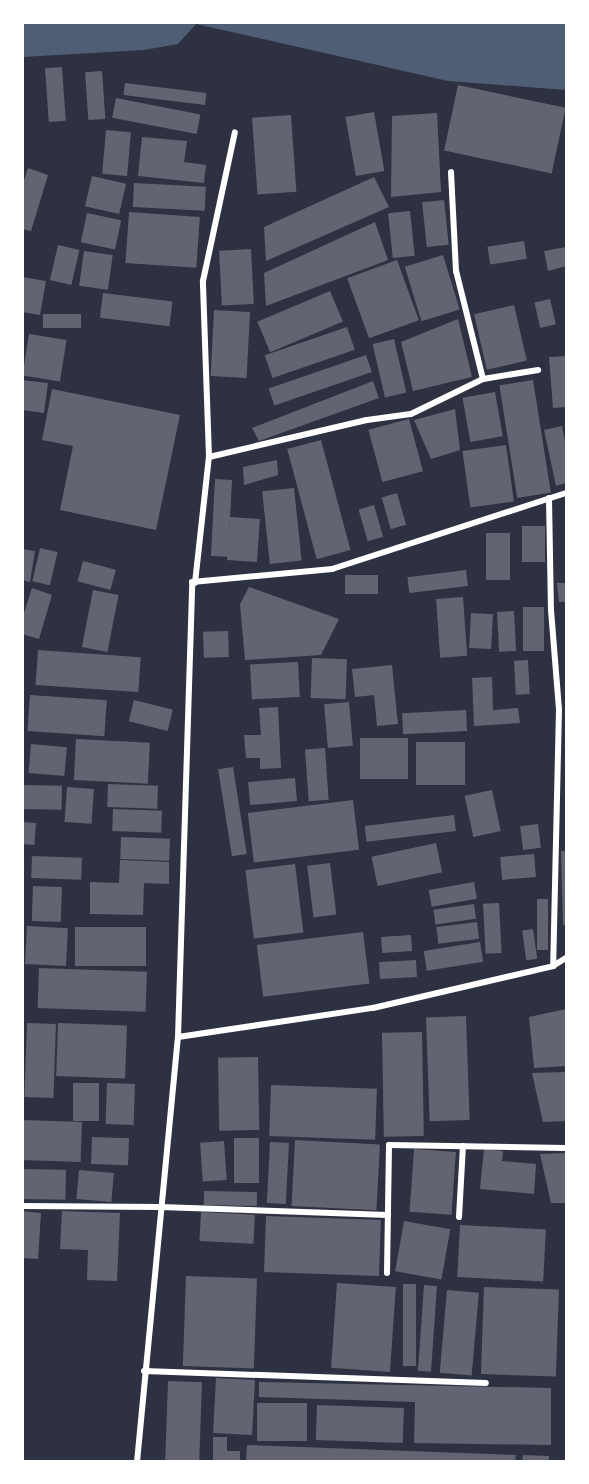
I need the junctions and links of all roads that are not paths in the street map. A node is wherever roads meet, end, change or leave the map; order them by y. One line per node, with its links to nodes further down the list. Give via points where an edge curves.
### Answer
1 (235, 132): 5 (street, via 203,280)
2 (451, 172): 4 (street, via 456,271)
3 (537, 370): 4 (street)
4 (483, 379): 5 (street, via 411,414 367,420)
5 (209, 457): 8 (street)
6 (567, 493): 7 (street)
7 (549, 498): 8 (street, via 332,569); 10 (street, via 551,610 559,709)
8 (194, 582): 11 (street)
9 (567, 958): 10 (street)
10 (553, 966): 11 (street, via 373,1008)
11 (178, 1037): 15 (street)
12 (463, 1146): 13 (street); 16 (street, via 389,1145); 17 (street)
13 (567, 1148)
14 (22, 1206): 15 (street)
15 (160, 1207): 16 (street); 19 (street)
16 (388, 1215): 18 (street)
17 (459, 1217)
18 (387, 1274)
19 (144, 1371): 20 (street); 21 (street)
20 (486, 1383)
21 (137, 1461)

